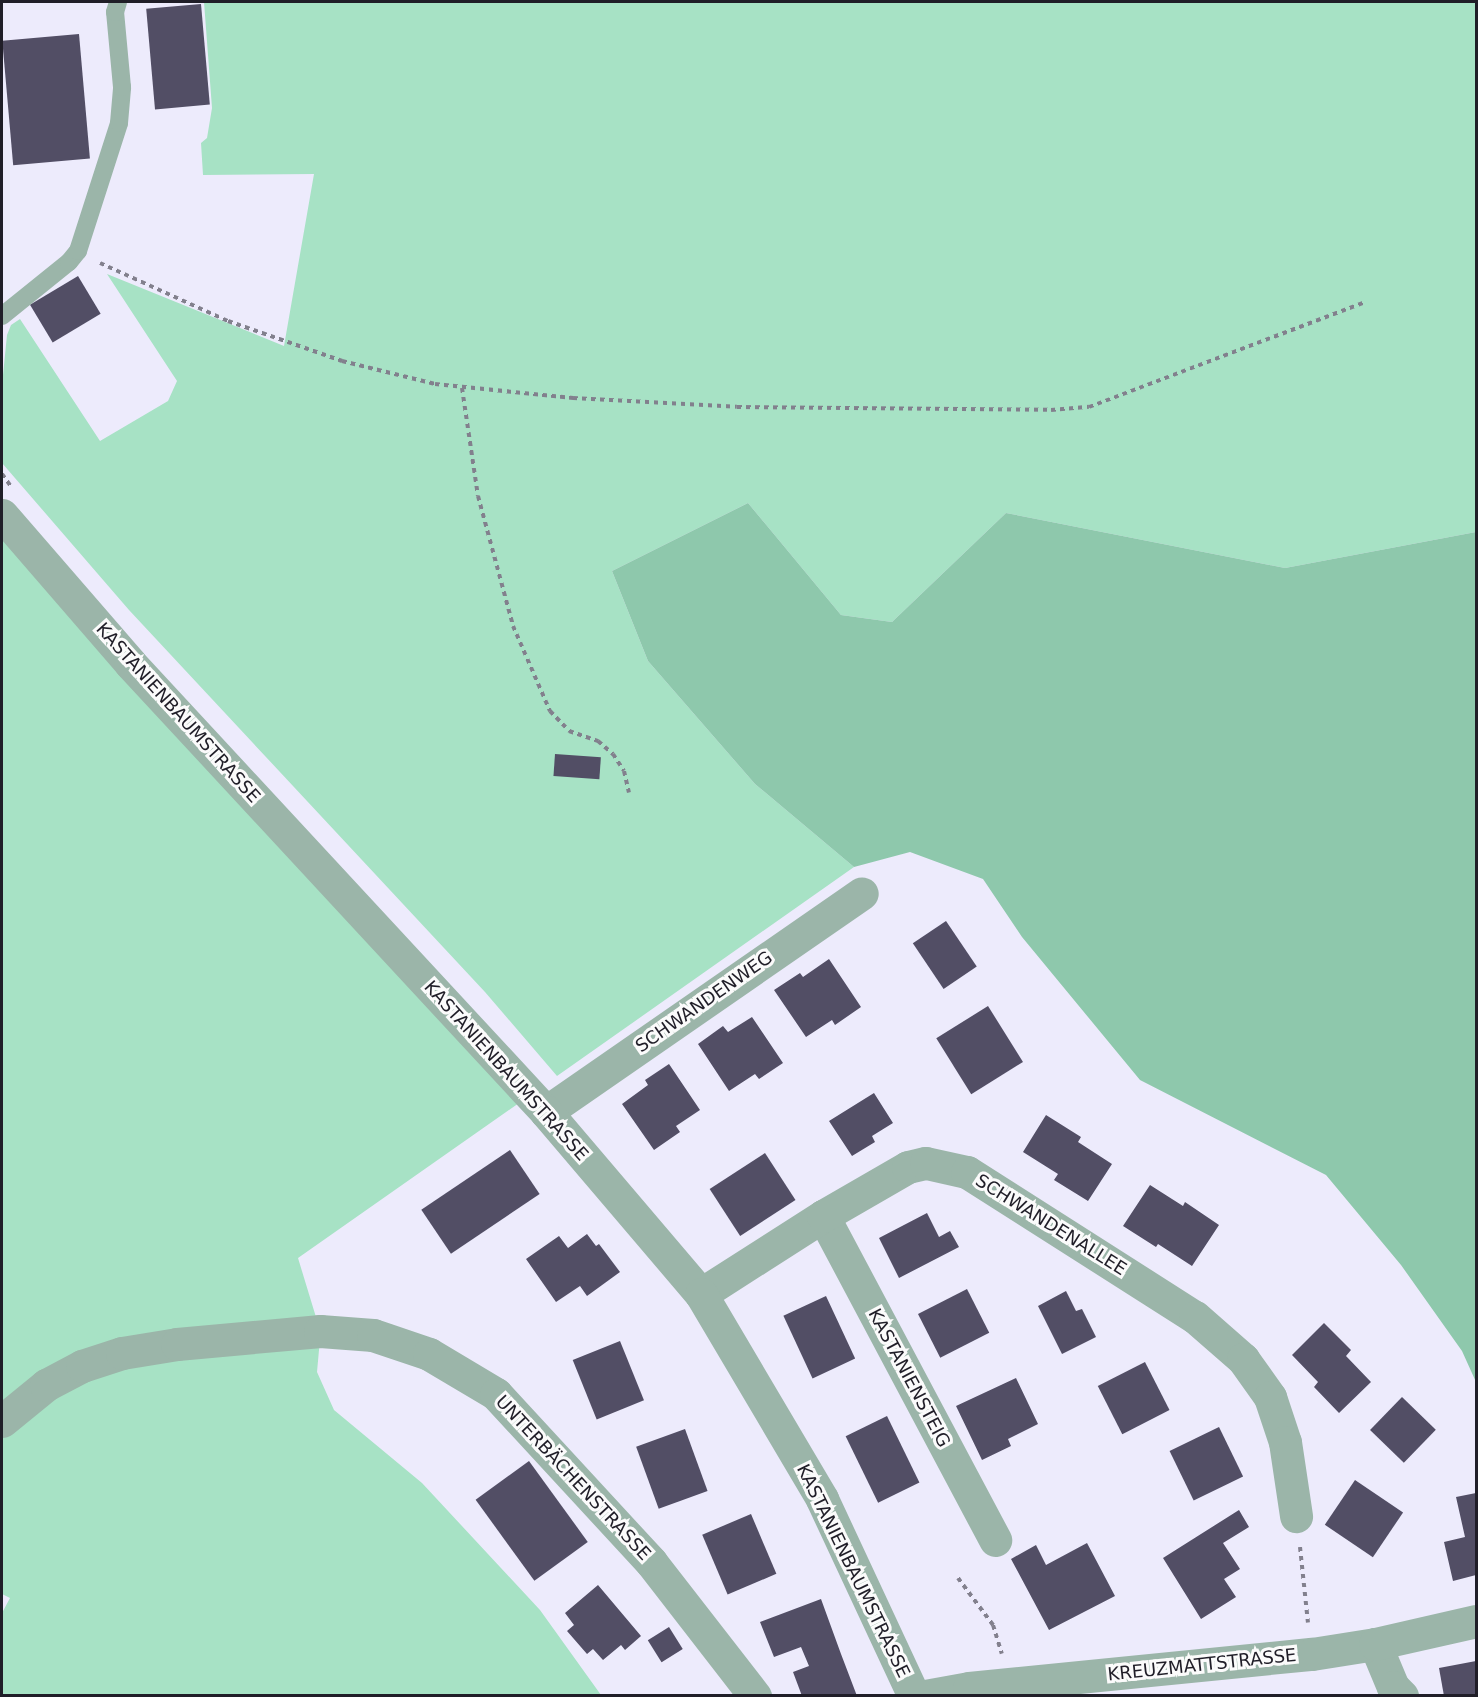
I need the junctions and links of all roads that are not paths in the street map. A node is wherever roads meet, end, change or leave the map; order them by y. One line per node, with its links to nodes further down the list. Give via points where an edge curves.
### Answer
1 (118, 2): 2 (lane, via 115,12 122,87 119,123 78,251)
2 (2, 316)
3 (2, 515): 5 (street, KASTANIENBAUMSTRASSE, via 130,663)
4 (862, 893): 5 (street, SCHWANDENWEG)
5 (546, 1112): 7 (street, KASTANIENBAUMSTRASSE)
6 (823, 1216): 7 (street, SCHWANDENALLEE); 9 (street, SCHWANDENALLEE, via 908,1167 926,1163 967,1172 1186,1310 1243,1359 1270,1397 1285,1442); 10 (street, KASTANIENSTEIG)
7 (701, 1294): 14 (street, KASTANIENBAUMSTRASSE, via 822,1498)
8 (2, 1420): 13 (street, UNTERBÄCHENSTRASSE, via 46,1385 82,1366 122,1353 177,1344 320,1331 373,1335 429,1353 496,1394 651,1562)
9 (1296, 1516)
10 (995, 1540)
11 (1476, 1621): 12 (street, KREUZMATTSTRASSE)
12 (1375, 1644): 15 (street, KREUZMATTSTRASSE); 16 (street, via 1394,1687)
13 (755, 1695)
14 (914, 1695)
15 (924, 1695)
16 (1402, 1695)

